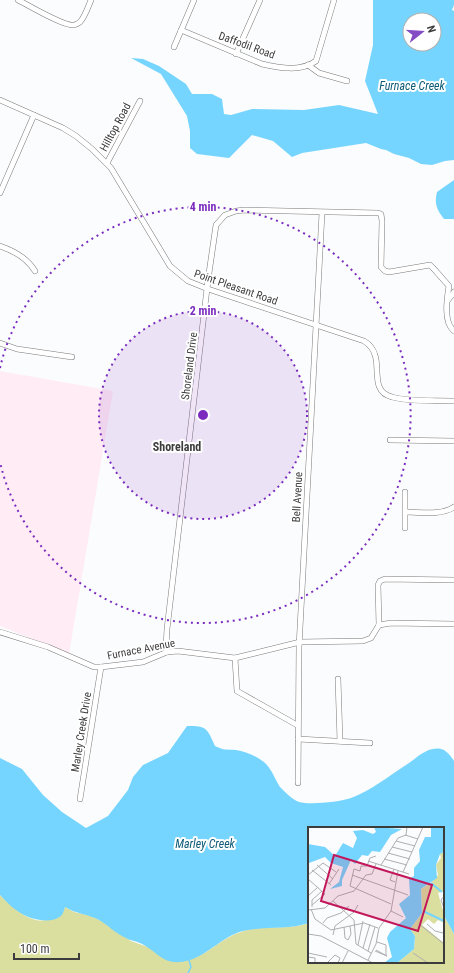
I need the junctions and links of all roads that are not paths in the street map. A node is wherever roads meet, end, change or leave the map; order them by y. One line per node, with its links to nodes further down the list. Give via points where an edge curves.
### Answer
1 (18, 0): 2 (street, via 69,25 79,23)
2 (91, 0)
3 (194, 0): 6 (street)
4 (260, 0): 8 (street)
5 (334, 0): 9 (street, via 316,61)
6 (181, 30): 7 (street); 8 (street, Daffodil Road)
7 (174, 47)
8 (236, 54): 9 (street, Daffodil Road, via 274,67 297,68)
9 (308, 65): 10 (street, via 319,73)
10 (347, 82)
11 (0, 100): 13 (street, Point Pleasant Road)
12 (140, 101): 14 (street, Hilltop Road)
13 (34, 115): 14 (street, Point Pleasant Road, via 76,136); 15 (street)
14 (107, 163): 19 (street, Point Pleasant Road, via 170,266 188,281)
15 (0, 193)
16 (322, 212): 19 (street, Shoreland Drive, via 244,210 225,216 216,225); 21 (street, Shoreland Drive, via 381,214 381,267 389,272 430,265 449,286); 22 (street, Bell Avenue)
17 (0, 246): 18 (street, via 21,255)
18 (35, 271)
19 (208, 289): 22 (street, Point Pleasant Road); 39 (street, Shoreland Drive, via 168,622)
20 (454, 292): 21 (street)
21 (446, 302): 24 (street, via 448,321)
22 (316, 324): 27 (street, Point Pleasant Road, via 358,338 372,348 377,359 378,382 386,395 407,399); 38 (street, Bell Avenue)
23 (454, 324): 24 (street)
24 (453, 330)
25 (0, 343): 26 (street)
26 (72, 357)
27 (454, 401)
28 (390, 440): 29 (street)
29 (454, 441)
30 (405, 492): 32 (street)
31 (454, 507): 32 (street, via 437,512)
32 (406, 512): 33 (street)
33 (405, 528)
34 (454, 580): 36 (street, via 380,581)
35 (454, 624): 36 (street)
36 (379, 625): 38 (street, Furnace Avenue, via 371,638 363,641)
37 (0, 632): 41 (street, Furnace Avenue, via 48,647 94,667)
38 (300, 642): 40 (street, Furnace Avenue); 43 (street, Bell Avenue)
39 (167, 652): 40 (street, Furnace Avenue); 41 (street, Furnace Avenue, via 143,662)
40 (235, 658): 43 (street, via 237,691)
41 (101, 667): 48 (street, Marley Creek Drive)
42 (338, 679): 45 (street)
43 (297, 725): 44 (street, Bell Avenue)
44 (298, 739): 45 (street); 47 (street, Bell Avenue)
45 (340, 742): 46 (street)
46 (370, 742)
47 (298, 783)
48 (80, 799)

